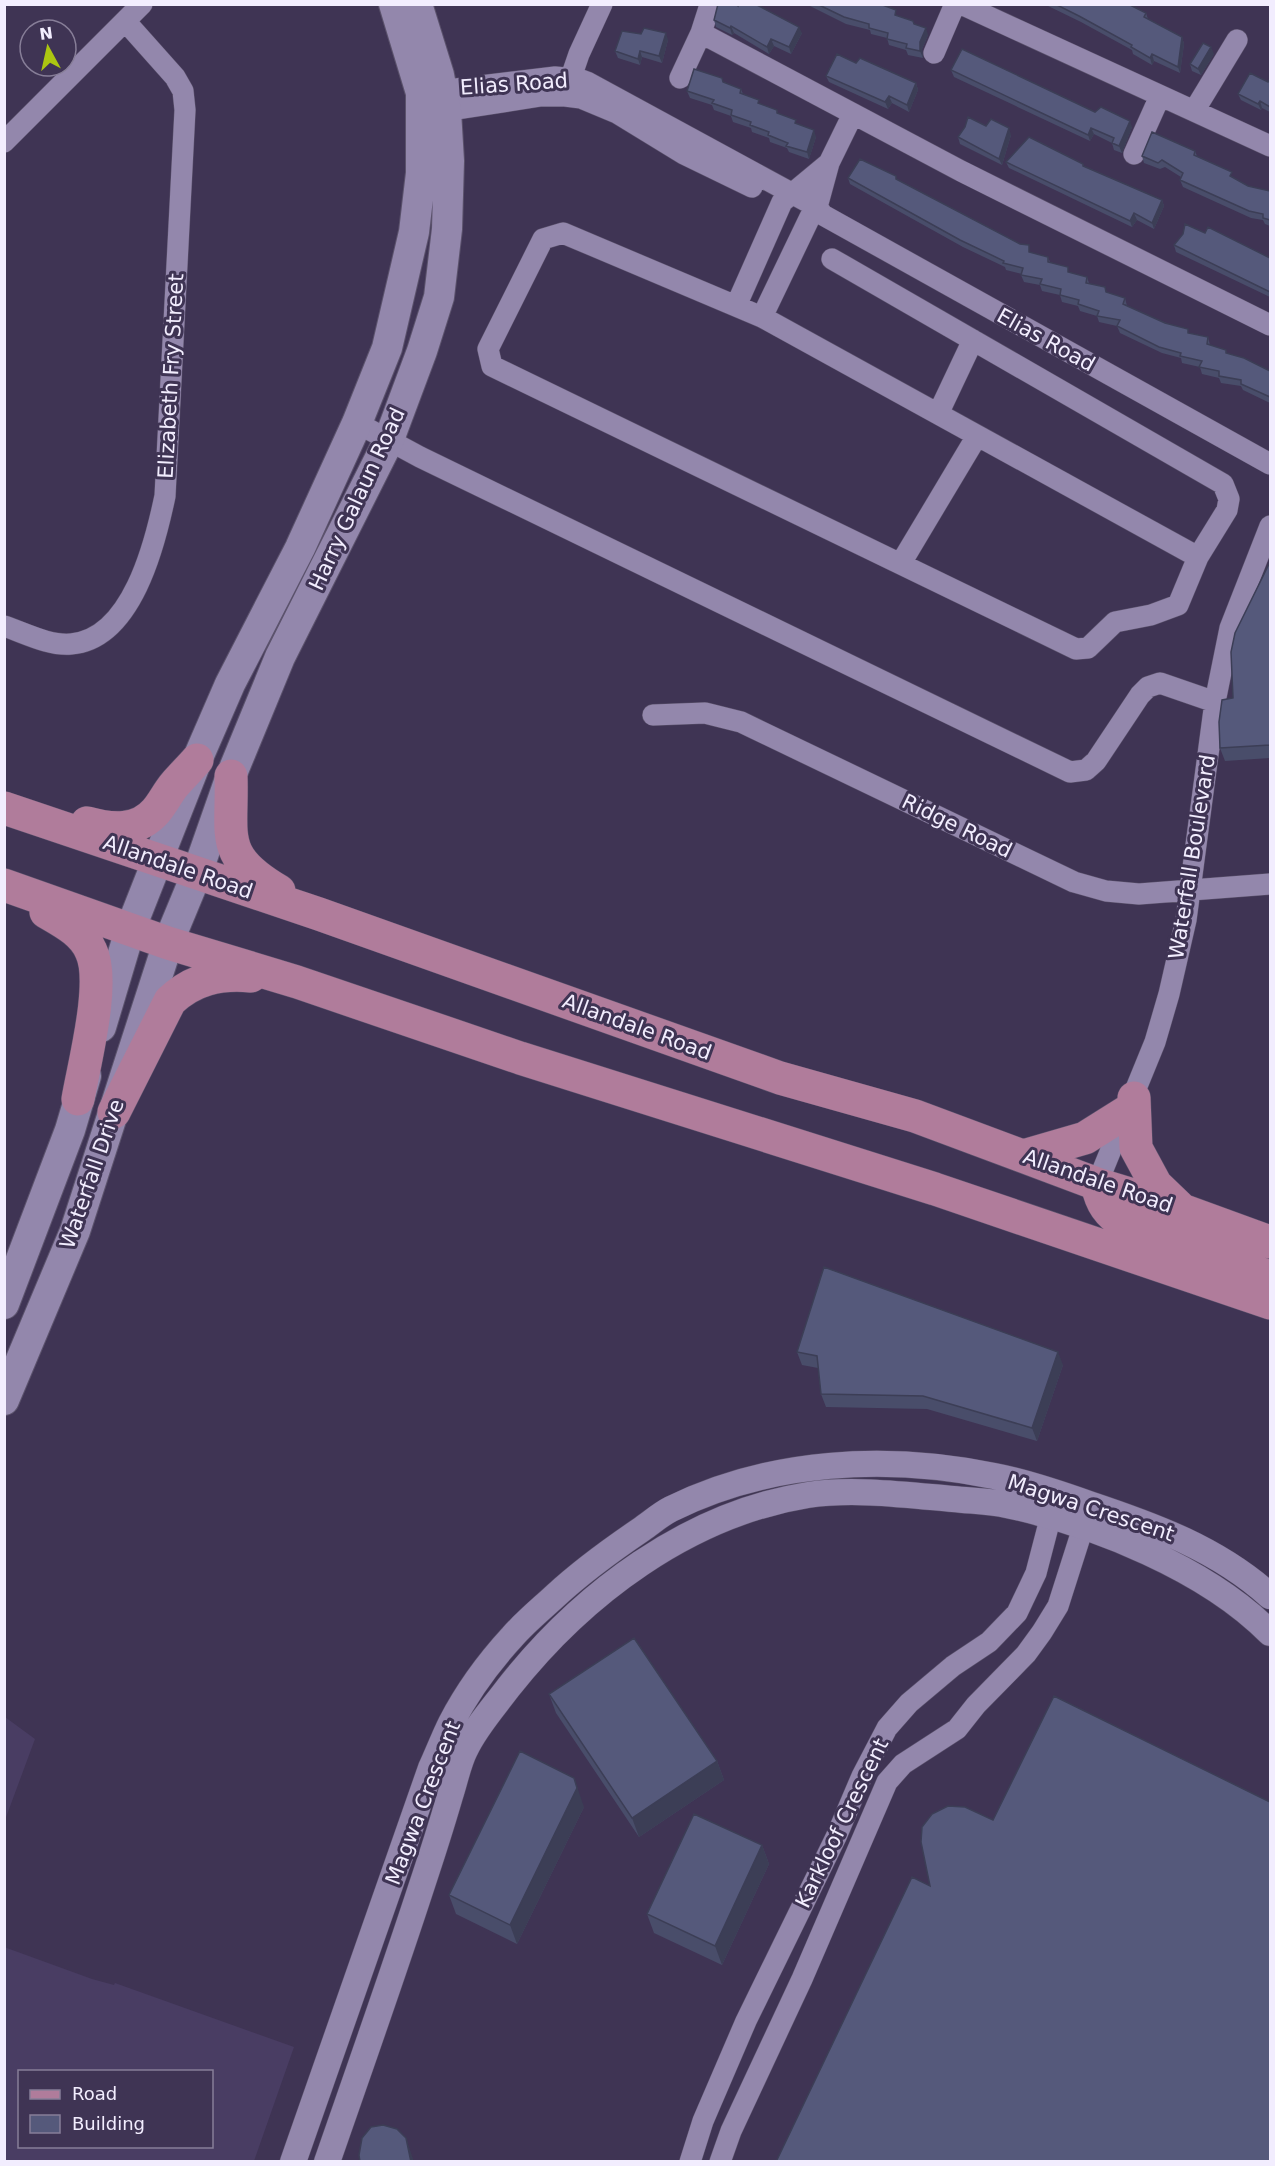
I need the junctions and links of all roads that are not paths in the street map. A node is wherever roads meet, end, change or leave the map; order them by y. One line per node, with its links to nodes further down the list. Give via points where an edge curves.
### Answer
1 (142, 4): 8 (street)
2 (394, 4): 15 (main road, Harry Galaun Road)
3 (417, 4): 15 (main road, Harry Galaun Road)
4 (602, 4): 13 (street)
5 (955, 4): 11 (street)
6 (961, 4): 14 (street)
7 (710, 5): 9 (street)
8 (126, 22): 18 (street); 37 (street, Elizabeth Fry Street, via 175,77 183,91 185,110 165,496 140,579 115,621 104,631 72,644 53,643)
9 (701, 33): 12 (street); 17 (street)
10 (1237, 40): 16 (street)
11 (934, 53)
12 (680, 78)
13 (567, 87): 15 (street, Elias Road, via 541,96); 22 (street, Elias Road, via 587,82)
14 (1160, 96): 16 (street); 20 (street)
15 (433, 102): 30 (main road, Harry Galaun Road, via 412,241 387,348); 32 (main road, Harry Galaun Road, via 449,160 447,229 439,297)
16 (1194, 111): 19 (street)
17 (853, 114): 21 (street); 27 (street)
18 (4, 142)
19 (1270, 146)
20 (1134, 154)
21 (829, 164): 22 (street); 23 (street)
22 (787, 198): 23 (street, Elias Road); 25 (street)
23 (817, 213): 26 (street); 33 (street, Elias Road)
24 (832, 259): 28 (street)
25 (736, 306): 26 (street); 36 (street, via 562,233 543,239 488,349 492,366)
26 (762, 317): 29 (street)
27 (1270, 325)
28 (973, 340): 29 (street); 35 (street, via 1223,484 1229,499 1227,510)
29 (938, 414): 31 (street)
30 (357, 423): 32 (street); 40 (main road, Harry Galaun Road)
31 (977, 436): 35 (street); 36 (street)
32 (388, 442): 38 (street, via 1070,771 1086,770 1096,761 1148,687 1160,683); 41 (main road, Harry Galaun Road, via 280,657)
33 (1270, 464)
34 (1270, 526): 38 (street, Waterfall Boulevard, via 1230,628)
35 (1198, 557): 36 (street, via 1178,605 1115,622 1088,648 1076,649)
36 (901, 563)
37 (4, 626)
38 (1215, 702): 47 (street, Waterfall Boulevard)
39 (653, 715): 47 (street, Ridge Road, via 705,713 741,722 1074,882 1106,891 1140,894)
40 (197, 760): 42 (main road, via 156,811 133,826 110,828 53,814); 43 (main road, Harry Galaun Road)
41 (231, 776): 44 (main road, Harry Galaun Road); 48 (main road, via 231,838 236,852 256,877)
42 (8, 810): 43 (main road, Allandale Road)
43 (158, 860): 44 (main road, Allandale Road); 49 (main road, Waterfall Drive)
44 (197, 873): 48 (main road, Allandale Road); 50 (main road, Waterfall Drive)
45 (4, 885): 49 (main road); 52 (main road, via 71,927 91,950 95,961 97,994)
46 (1270, 885): 47 (street, Ridge Road)
47 (1190, 889): 53 (street, Waterfall Boulevard, via 1170,994)
48 (320, 914): 55 (main road, Allandale Road, via 780,1078 915,1116)
49 (130, 930): 50 (main road); 52 (main road, Waterfall Drive)
50 (168, 943): 51 (main road); 54 (main road, Waterfall Drive)
51 (297, 982): 54 (main road, via 238,975 199,981 181,990 163,1013); 60 (main road, via 935,1189)
52 (78, 1099): 61 (main road, Waterfall Drive, via 70,1130)
53 (1131, 1104): 55 (main road, via 1085,1138); 56 (street, Waterfall Boulevard); 57 (main road, via 1136,1148 1156,1185)
54 (114, 1112): 62 (main road, Waterfall Drive, via 75,1232)
55 (1023, 1156): 56 (main road, Allandale Road)
56 (1098, 1184): 57 (main road, Allandale Road); 59 (main road, via 1108,1213 1125,1224)
57 (1182, 1210): 58 (main road, Allandale Road)
58 (1270, 1242)
59 (1270, 1277)
60 (1270, 1303)
61 (4, 1304)
62 (4, 1400)
63 (1057, 1493): 64 (street, Magwa Crescent); 65 (street, Karkloof Crescent); 68 (street, Magwa Crescent, via 995,1476 902,1464 841,1464 775,1474 669,1510 582,1571 512,1636 452,1722 431,1768)
64 (1087, 1516): 65 (street, Magwa Crescent); 66 (street, Magwa Crescent, via 1122,1514 1190,1541 1226,1561); 67 (street, Magwa Crescent, via 1209,1585 1250,1613); 71 (street, Karkloof Crescent, via 1059,1605 1026,1654 957,1729 903,1764 887,1782 802,1979 730,2131)
65 (1050, 1517): 69 (street, Magwa Crescent, via 1006,1505 872,1493 812,1495 766,1504 711,1523 677,1541 628,1573 554,1635 484,1719 465,1750 401,1951); 70 (street, Karkloof Crescent, via 1036,1573 1017,1613 989,1642 909,1703 887,1728 746,2021 703,2121)
66 (1270, 1596)
67 (1270, 1633)
68 (293, 2162)
69 (327, 2162)
70 (690, 2162)
71 (720, 2162)

